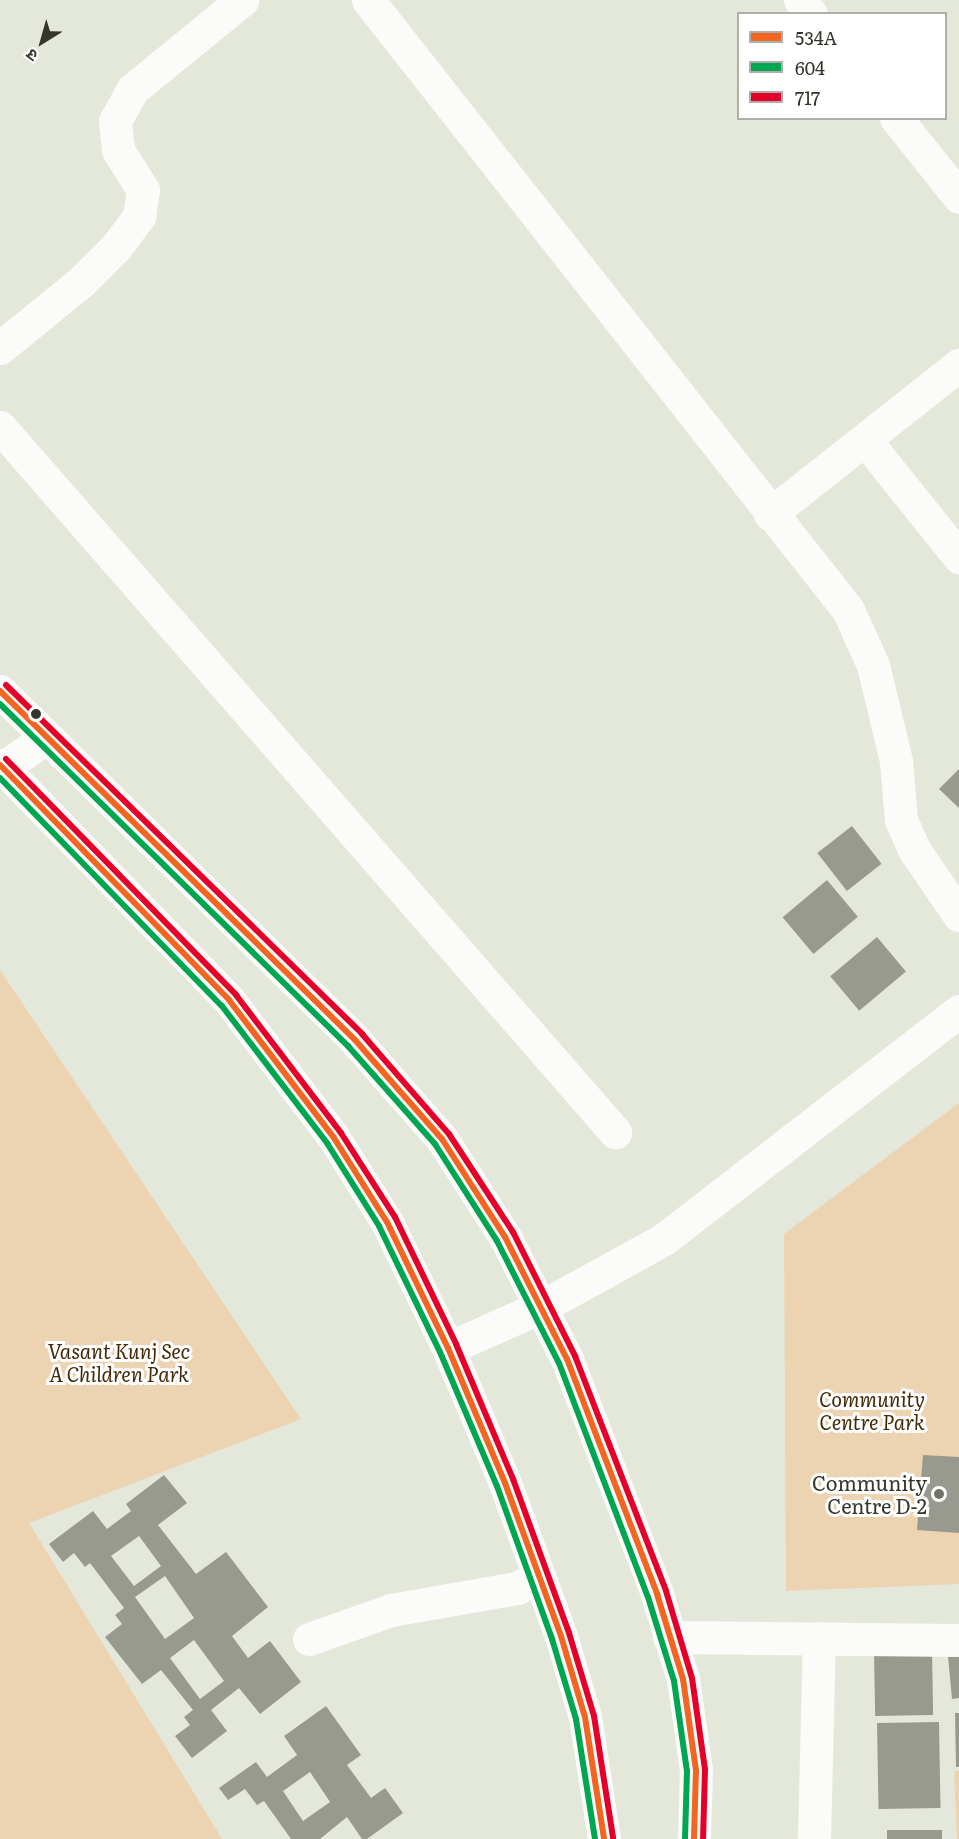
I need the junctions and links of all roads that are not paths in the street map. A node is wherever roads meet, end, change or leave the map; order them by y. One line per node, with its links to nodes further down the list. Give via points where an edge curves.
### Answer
1 (242, 0): 7 (street, via 133,89 115,121 118,150 143,190 139,216 116,247 81,282)
2 (368, 0): 11 (street)
3 (800, 0): 4 (street)
4 (809, 12)
5 (898, 120): 6 (street)
6 (959, 197)
7 (0, 348)
8 (957, 370): 10 (street)
9 (0, 427): 18 (street)
10 (866, 441): 11 (street); 12 (street)
11 (770, 514): 16 (street, via 825,580 862,636 892,740 901,820 915,851)
12 (959, 557)
13 (0, 691): 14 (street)
14 (46, 737): 15 (street); 19 (street, via 355,1040 442,1139 505,1237)
15 (1, 767): 20 (street, via 229,1000 334,1138 387,1222)
16 (959, 915)
17 (959, 1011): 19 (street, via 664,1239)
18 (615, 1132)
19 (541, 1307): 20 (street); 22 (street, via 567,1359 657,1594)
20 (448, 1348): 21 (street)
21 (539, 1576): 24 (street, via 517,1588 391,1610); 26 (street, via 585,1717)
22 (669, 1637): 23 (street); 27 (street, via 683,1679 696,1770)
23 (819, 1638): 25 (street); 28 (street)
24 (309, 1639)
25 (959, 1640)
26 (604, 1839)
27 (693, 1839)
28 (814, 1839)

